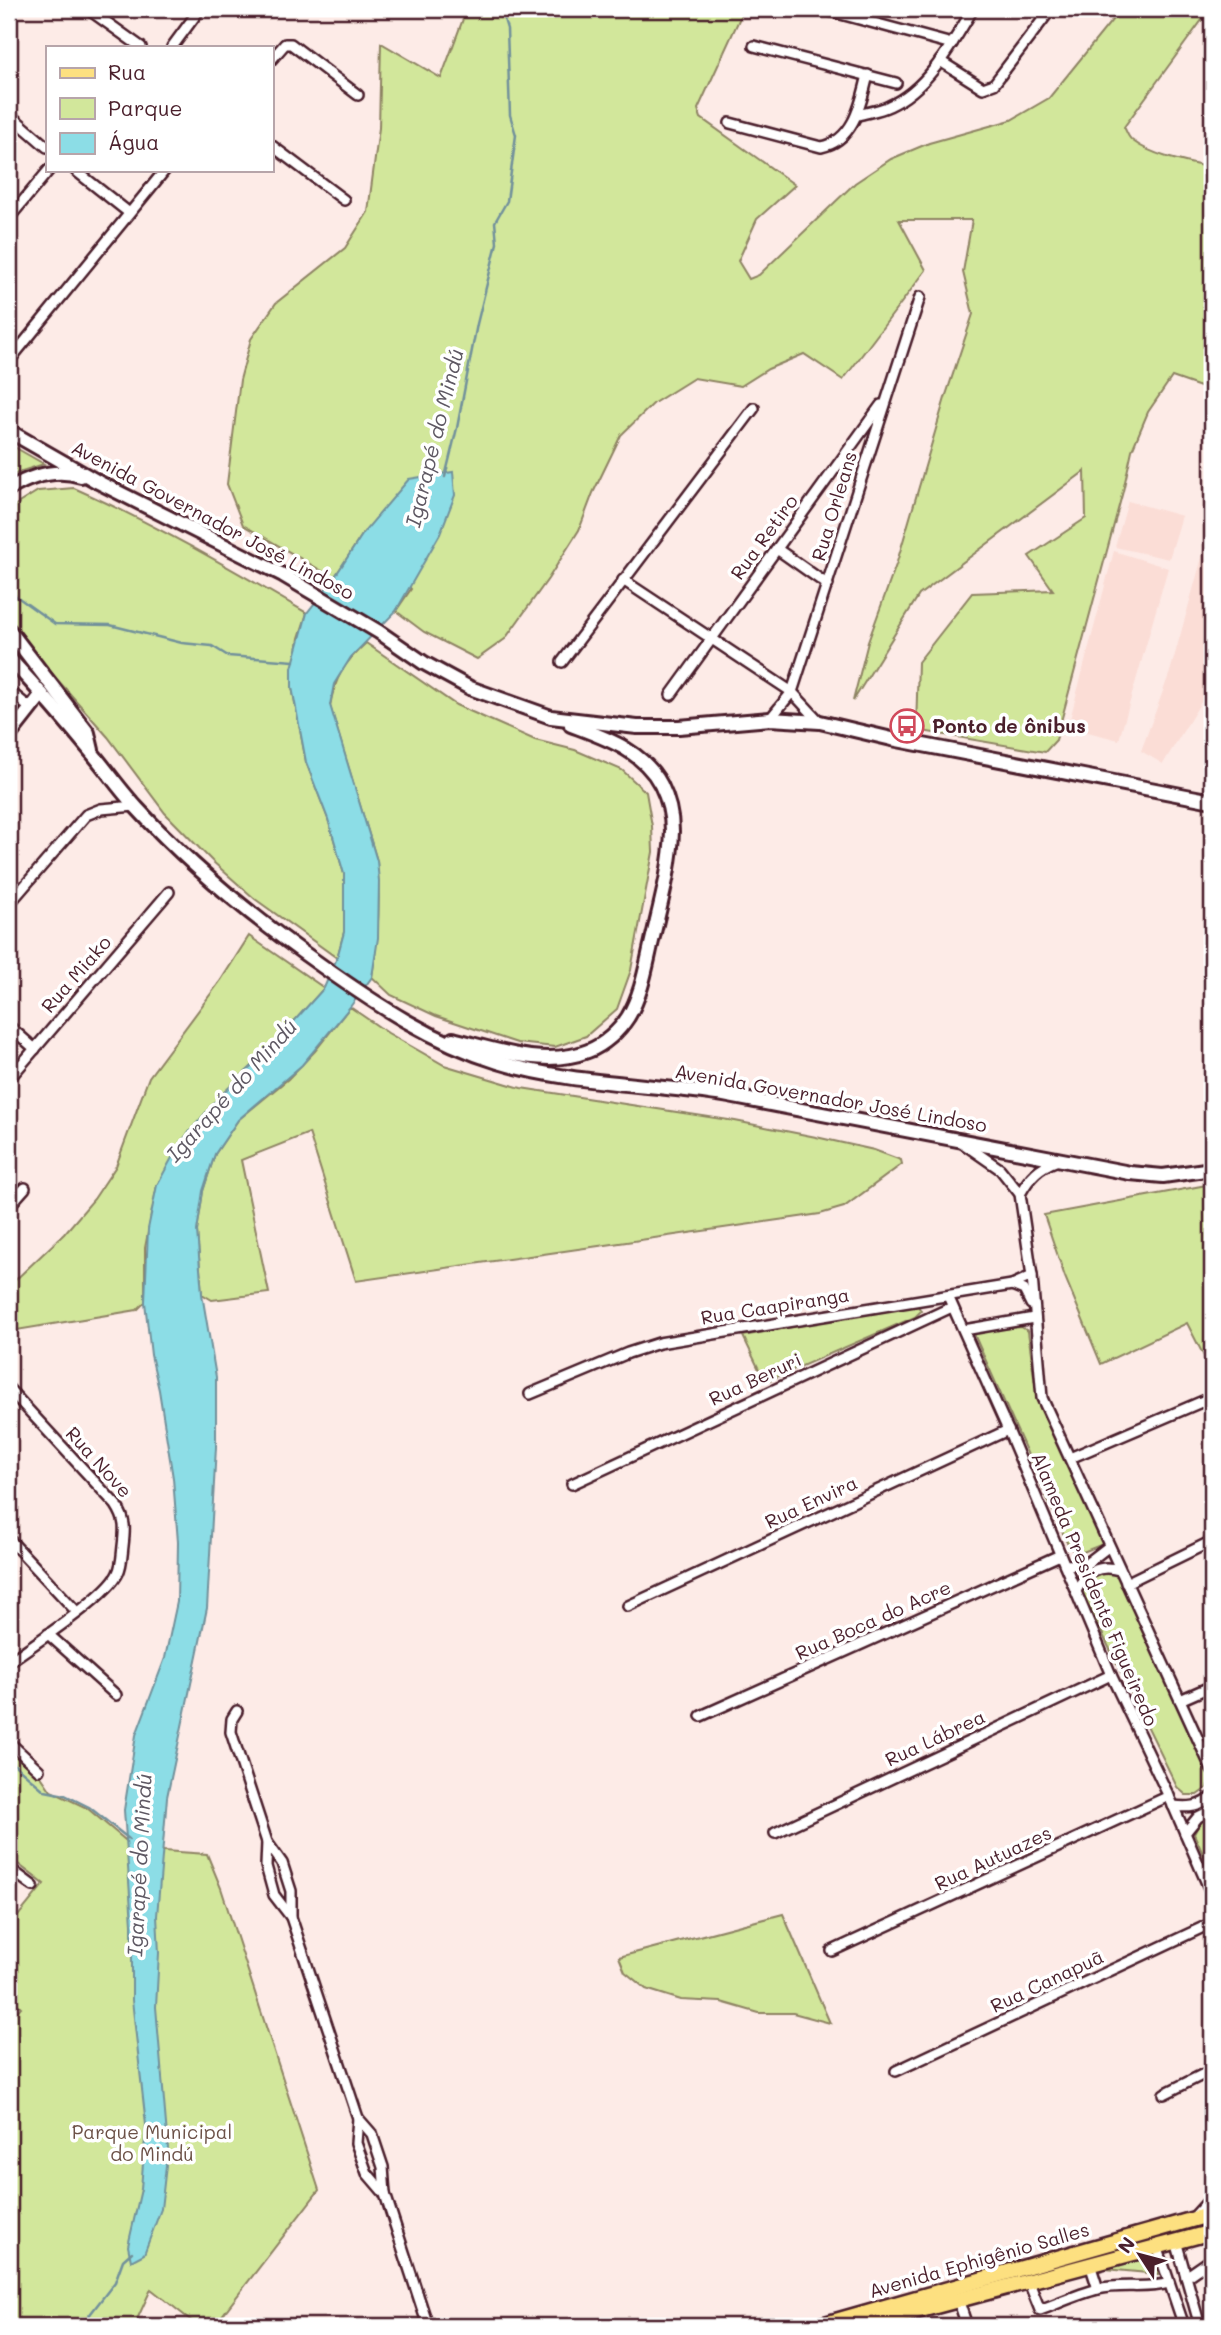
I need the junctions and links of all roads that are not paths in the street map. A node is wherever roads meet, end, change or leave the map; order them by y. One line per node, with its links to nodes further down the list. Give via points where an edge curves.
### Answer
1 (88, 9): 7 (street)
2 (200, 9): 8 (street)
3 (822, 9): 6 (street)
4 (973, 9): 6 (street)
5 (1051, 9): 11 (street, via 989,87 983,88)
6 (952, 44): 11 (street)
7 (140, 46)
8 (173, 46)
9 (754, 46): 12 (street)
10 (273, 58): 14 (street, via 285,44 291,44)
11 (940, 61): 16 (street, via 896,103)
12 (868, 75): 13 (street); 16 (street)
13 (896, 83)
14 (358, 95)
15 (9, 114): 18 (street)
16 (858, 115): 17 (street, via 836,141 821,147)
17 (730, 123)
18 (46, 146)
19 (273, 147): 23 (street)
20 (48, 172): 25 (street)
21 (78, 172): 24 (street)
22 (163, 172): 24 (street)
23 (344, 200)
24 (128, 212): 27 (street)
25 (9, 218)
26 (920, 297): 28 (street, Rua Orleans)
27 (9, 361)
28 (886, 399): 33 (street, Rua Retiro); 35 (street, Rua Orleans)
29 (754, 408): 34 (street)
30 (9, 431): 31 (main road, Avenida Governador José Lindoso)
31 (99, 482): 32 (main road, via 49,473); 45 (main road, Avenida Governador José Lindoso, via 283,575 470,688)
32 (9, 489)
33 (777, 549): 35 (street); 37 (street, Rua Retiro)
34 (624, 580): 37 (street); 39 (street)
35 (828, 584): 41 (street, Rua Orleans)
36 (9, 630): 49 (main road, via 88,733)
37 (712, 639): 41 (street); 43 (street, Rua Retiro)
38 (9, 658): 42 (main road, Avenida Governador José Lindoso)
39 (562, 662)
40 (9, 691): 44 (street)
41 (792, 692): 46 (street, Rua Orleans); 47 (street)
42 (42, 694): 44 (main road); 49 (main road, Avenida Governador José Lindoso)
43 (671, 695)
44 (30, 708): 48 (main road)
45 (551, 717): 46 (main road, Avenida Governador José Lindoso, via 637,727); 55 (main road, via 631,752 649,768 666,798 672,832 662,898 638,996 612,1036 590,1051 567,1057 534,1058)
46 (770, 719): 47 (main road, Avenida Governador José Lindoso)
47 (820, 722): 50 (main road, Avenida Governador José Lindoso)
48 (9, 736)
49 (93, 754): 51 (main road, Avenida Governador José Lindoso)
50 (1212, 801)
51 (135, 806): 53 (street, via 86,815); 55 (main road, Avenida Governador José Lindoso, via 218,888 287,942)
52 (170, 892): 56 (street, Rua Miako)
53 (9, 904)
54 (9, 1026): 56 (street)
55 (421, 1030): 58 (main road, Avenida Governador José Lindoso, via 474,1055 560,1078 690,1089)
56 (35, 1049): 57 (street, Rua Miako)
57 (9, 1079)
58 (957, 1140): 59 (main road, Avenida Governador José Lindoso); 62 (street, via 1000,1169)
59 (1058, 1160): 60 (main road, Avenida Governador José Lindoso, via 1163,1175); 62 (street, via 1041,1167)
60 (1212, 1169)
61 (25, 1188): 63 (street)
62 (1020, 1194): 64 (street, Alameda Presidente Figueiredo)
63 (9, 1206)
64 (1032, 1276): 65 (street, Rua Caapiranga); 68 (street, Alameda Presidente Figueiredo)
65 (1012, 1285): 66 (street, Rua Caapiranga); 68 (street, via 1024,1290)
66 (948, 1296): 67 (street, Alameda Presidente Figueiredo); 71 (street, Rua Caapiranga, via 659,1343)
67 (952, 1307): 69 (street, Alameda Presidente Figueiredo); 75 (street, Rua Beruri)
68 (1034, 1315): 69 (street); 74 (street, Alameda Presidente Figueiredo, via 1040,1393)
69 (964, 1330): 73 (street, Alameda Presidente Figueiredo)
70 (9, 1389): 85 (street, Rua Nove, via 123,1515 118,1572 109,1586)
71 (530, 1394)
72 (1208, 1399): 74 (street)
73 (1008, 1430): 79 (street, Alameda Presidente Figueiredo); 84 (street, Rua Envira)
74 (1070, 1458): 78 (street, Alameda Presidente Figueiredo)
75 (572, 1484)
76 (9, 1539): 85 (street)
77 (1212, 1541): 82 (street)
78 (1108, 1547): 80 (street, via 1086,1564); 81 (street, Alameda Presidente Figueiredo)
79 (1060, 1555): 80 (street, Alameda Presidente Figueiredo); 93 (street, Rua Boca do Acre)
80 (1065, 1565): 83 (street, Alameda Presidente Figueiredo)
81 (1119, 1570): 82 (street, Alameda Presidente Figueiredo); 83 (street, via 1097,1569 1084,1577)
82 (1126, 1583): 91 (street, Alameda Presidente Figueiredo)
83 (1076, 1591): 88 (street, Alameda Presidente Figueiredo)
84 (628, 1606)
85 (77, 1612): 86 (street)
86 (48, 1634): 87 (street); 90 (street)
87 (9, 1662)
88 (1111, 1675): 97 (street, Alameda Presidente Figueiredo); 101 (street, Rua Lábrea)
89 (1212, 1686): 91 (street)
90 (116, 1695)
91 (1180, 1700): 96 (street, Alameda Presidente Figueiredo)
92 (237, 1711): 103 (street, via 231,1732)
93 (701, 1716)
94 (9, 1742): 95 (street)
95 (39, 1770)
96 (1212, 1770)
97 (1169, 1796): 99 (street, Alameda Presidente Figueiredo); 109 (street, Rua Autuazes)
98 (1212, 1797): 99 (street, via 1194,1807)
99 (1173, 1806): 102 (street, Alameda Presidente Figueiredo)
100 (1212, 1810): 102 (street, via 1198,1817)
101 (775, 1833)
102 (1185, 1833): 106 (street, Alameda Presidente Figueiredo)
103 (267, 1842): 107 (street, via 282,1863 291,1891); 107 (street, via 266,1866 274,1895)
104 (9, 1868): 105 (street)
105 (33, 1886)
106 (1212, 1895)
107 (291, 1917): 113 (street)
108 (1212, 1923): 111 (street, Rua Canapuã)
109 (832, 1951)
110 (1212, 2070): 112 (street)
111 (896, 2071)
112 (1164, 2094)
113 (358, 2118): 114 (street, via 372,2134 383,2167); 114 (street, via 356,2143 367,2173)
114 (385, 2194): 129 (street)
115 (1212, 2197): 117 (street)
116 (1212, 2214): 117 (main road, Avenida Ephigênio Salles)
117 (1192, 2219): 130 (main road, Avenida Ephigênio Salles)
118 (1212, 2232): 119 (main road, Avenida Ephigênio Salles)
119 (1176, 2241): 120 (main road, Avenida Ephigênio Salles); 123 (street)
120 (1157, 2246): 122 (main road, Avenida Ephigênio Salles); 125 (street)
121 (1212, 2259): 123 (street)
122 (1090, 2264): 124 (main road, Avenida Ephigênio Salles); 126 (street)
123 (1186, 2277): 134 (street)
124 (1028, 2280): 126 (street, via 1040,2310); 127 (main road, Avenida Ephigênio Salles)
125 (1169, 2283): 126 (street); 133 (street)
126 (1098, 2289)
127 (958, 2299): 128 (main road, Avenida Ephigênio Salles); 132 (street, Avenida Ephigênio Salles)
128 (896, 2321): 131 (main road, Avenida Ephigênio Salles)
129 (429, 2326)
130 (818, 2326)
131 (861, 2326)
132 (967, 2326)
133 (1184, 2326)
134 (1200, 2326)

